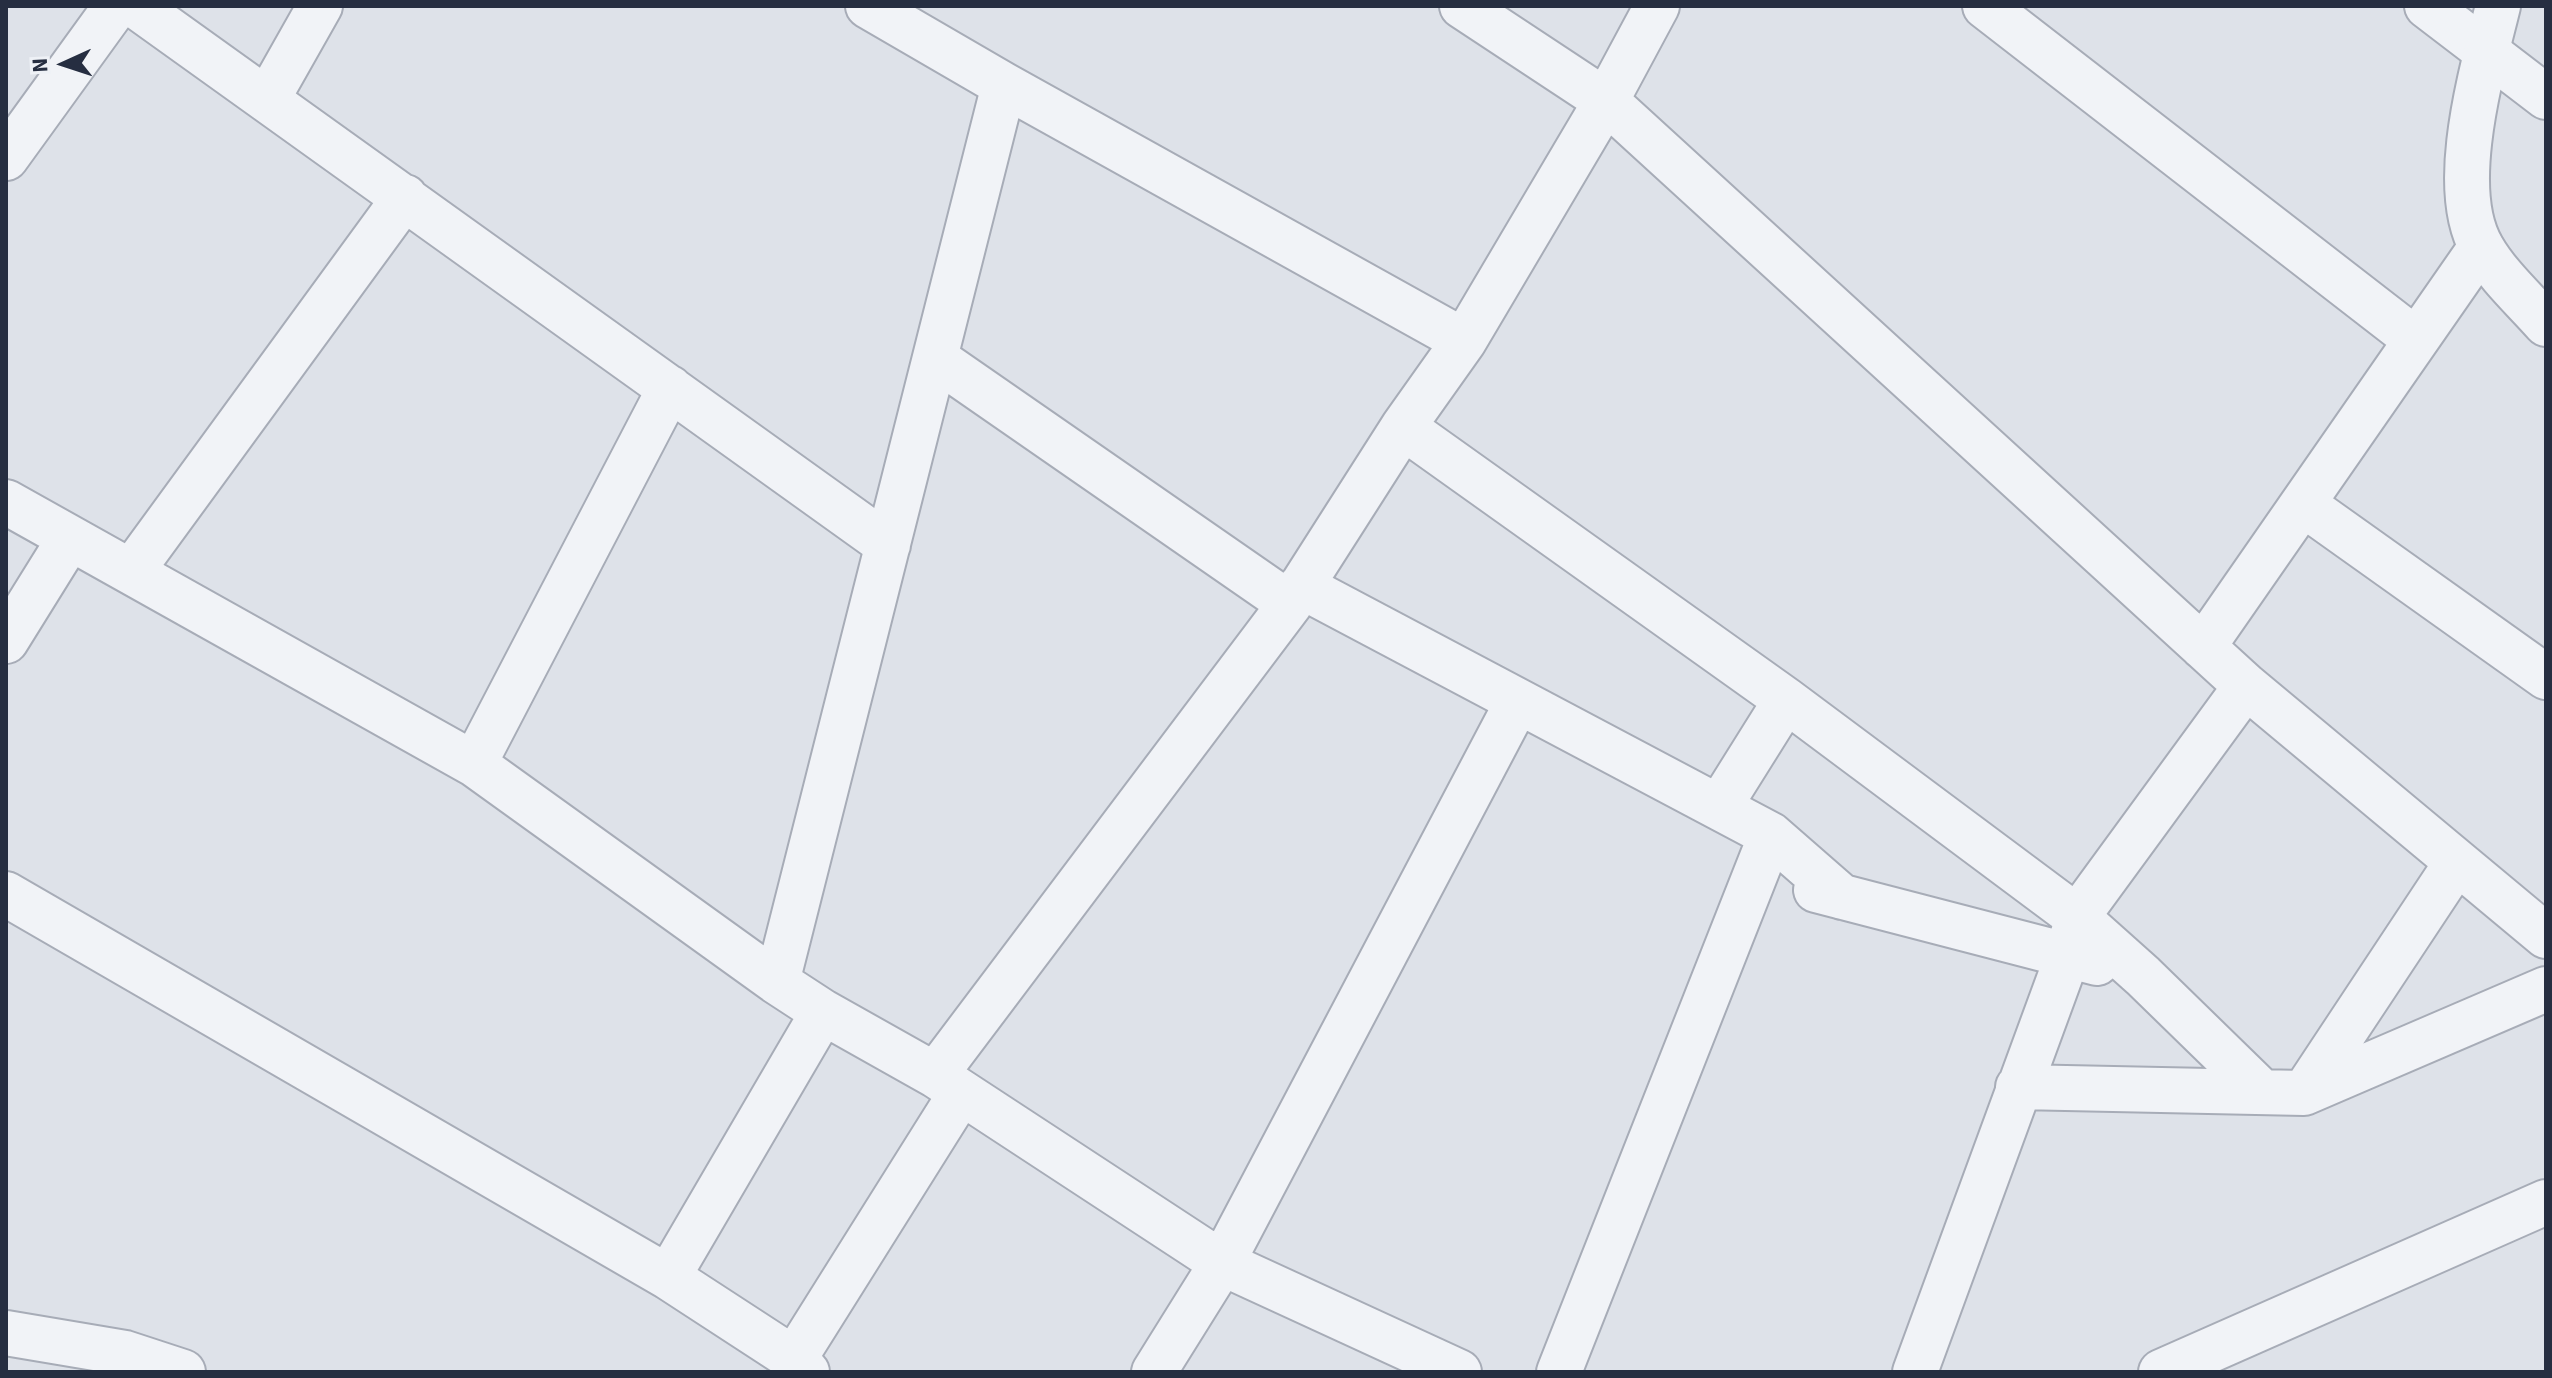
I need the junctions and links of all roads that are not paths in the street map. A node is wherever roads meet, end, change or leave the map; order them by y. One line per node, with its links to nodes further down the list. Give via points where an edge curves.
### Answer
1 (116, 6): 15 (street)
2 (136, 6): 13 (street)
3 (320, 6): 13 (street)
4 (868, 6): 11 (street)
5 (1462, 6): 14 (street)
6 (1657, 6): 14 (street)
7 (1985, 6): 19 (street)
8 (2427, 6): 10 (street)
9 (2498, 6): 10 (street)
10 (2487, 51): 12 (street); 17 (street, via 2467,156 2467,191)
11 (1004, 85): 20 (street); 21 (street)
12 (2546, 97)
13 (268, 98): 16 (street)
14 (1606, 101): 20 (street); 31 (street)
15 (6, 158)
16 (405, 197): 22 (street); 28 (street)
17 (2481, 247): 18 (street); 19 (street)
18 (2546, 324)
19 (2416, 340): 25 (street)
20 (1464, 341): 23 (street)
21 (935, 358): 27 (street); 29 (street)
22 (670, 388): 27 (street); 36 (street)
23 (1403, 427): 29 (street); 34 (street)
24 (6, 502): 26 (street)
25 (2303, 504): 31 (street); 32 (street)
26 (70, 538): 28 (street); 30 (street)
27 (888, 545): 43 (street)
28 (131, 572): 36 (street)
29 (1295, 595): 35 (street); 46 (street)
30 (6, 641)
31 (2203, 647): 33 (street)
32 (2546, 677)
33 (2246, 686): 39 (street); 41 (street)
34 (1786, 700): 37 (street); 41 (street)
35 (1518, 701): 37 (street); 50 (street)
36 (474, 764): 43 (street)
37 (1719, 807): 38 (street)
38 (1763, 855): 41 (street, via 1842,897); 57 (street)
39 (2457, 862): 42 (street); 48 (street)
40 (6, 894): 51 (street)
41 (2072, 936): 47 (street); 48 (street, via 2143,976)
42 (2546, 936)
43 (777, 982): 45 (street)
44 (2546, 989): 48 (street)
45 (823, 1012): 46 (street); 51 (street)
46 (948, 1084): 50 (street); 53 (street)
47 (2018, 1087): 48 (street); 58 (street)
48 (2283, 1092)
49 (2546, 1202): 59 (street)
50 (1222, 1263): 55 (street); 56 (street)
51 (668, 1277): 53 (street)
52 (6, 1333): 54 (street, via 125,1353)
53 (800, 1366)
54 (183, 1372)
55 (1154, 1372)
56 (1459, 1372)
57 (1559, 1372)
58 (1915, 1372)
59 (2161, 1372)

